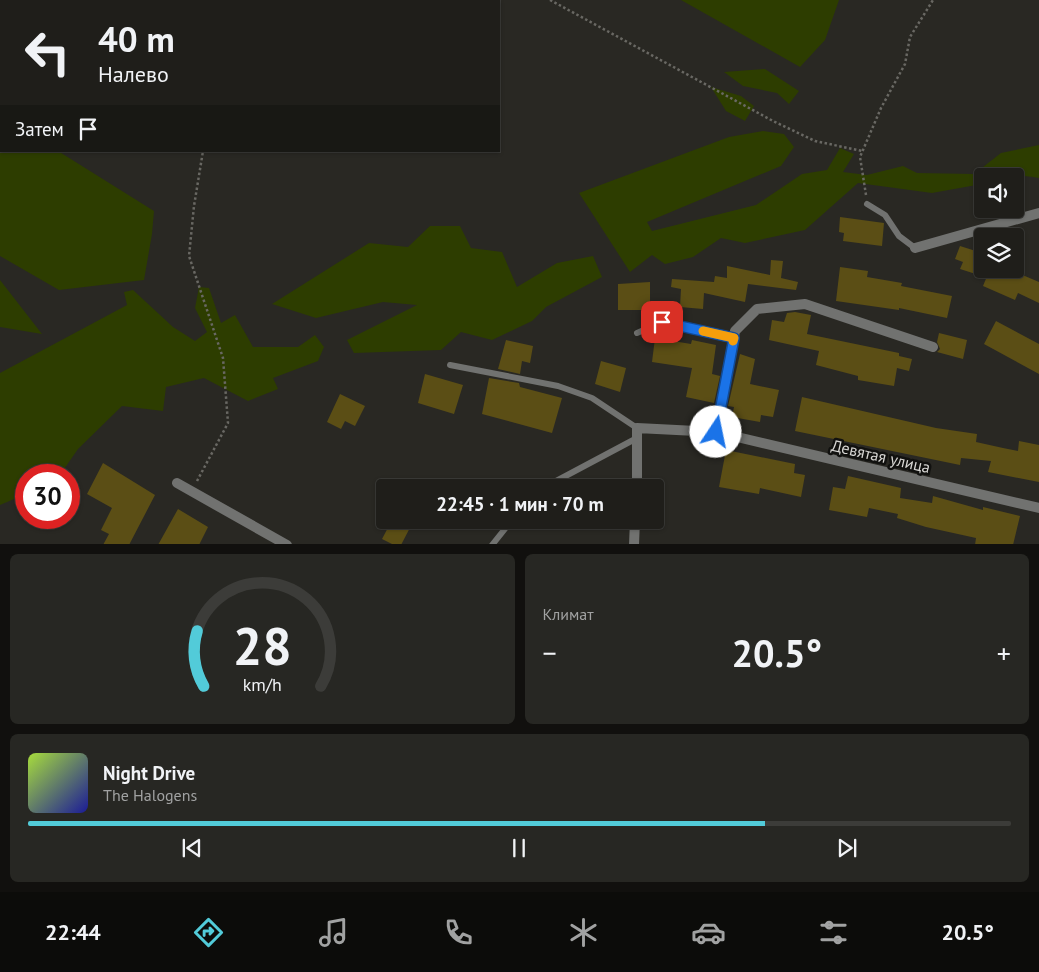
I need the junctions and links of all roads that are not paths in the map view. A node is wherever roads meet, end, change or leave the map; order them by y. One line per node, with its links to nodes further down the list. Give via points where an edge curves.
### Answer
1 (867, 204): 3 (lane, via 885,216 899,236)
2 (1039, 213): 3 (street)
3 (916, 248)
4 (637, 333): 5 (lane, via 662,322)
5 (734, 338): 6 (street, via 735,331 756,309 805,304); 8 (street)
6 (933, 347)
7 (450, 364): 9 (lane, via 558,386 592,398)
8 (716, 432): 9 (street, Девятая улица); 13 (street, Девятая улица)
9 (637, 433): 10 (lane); 11 (street)
10 (558, 479)
11 (637, 479)
12 (177, 483): 16 (street)
13 (1039, 508)
14 (504, 529): 17 (lane)
15 (635, 529): 18 (street)
16 (287, 544)
17 (492, 544)
18 (634, 544)

